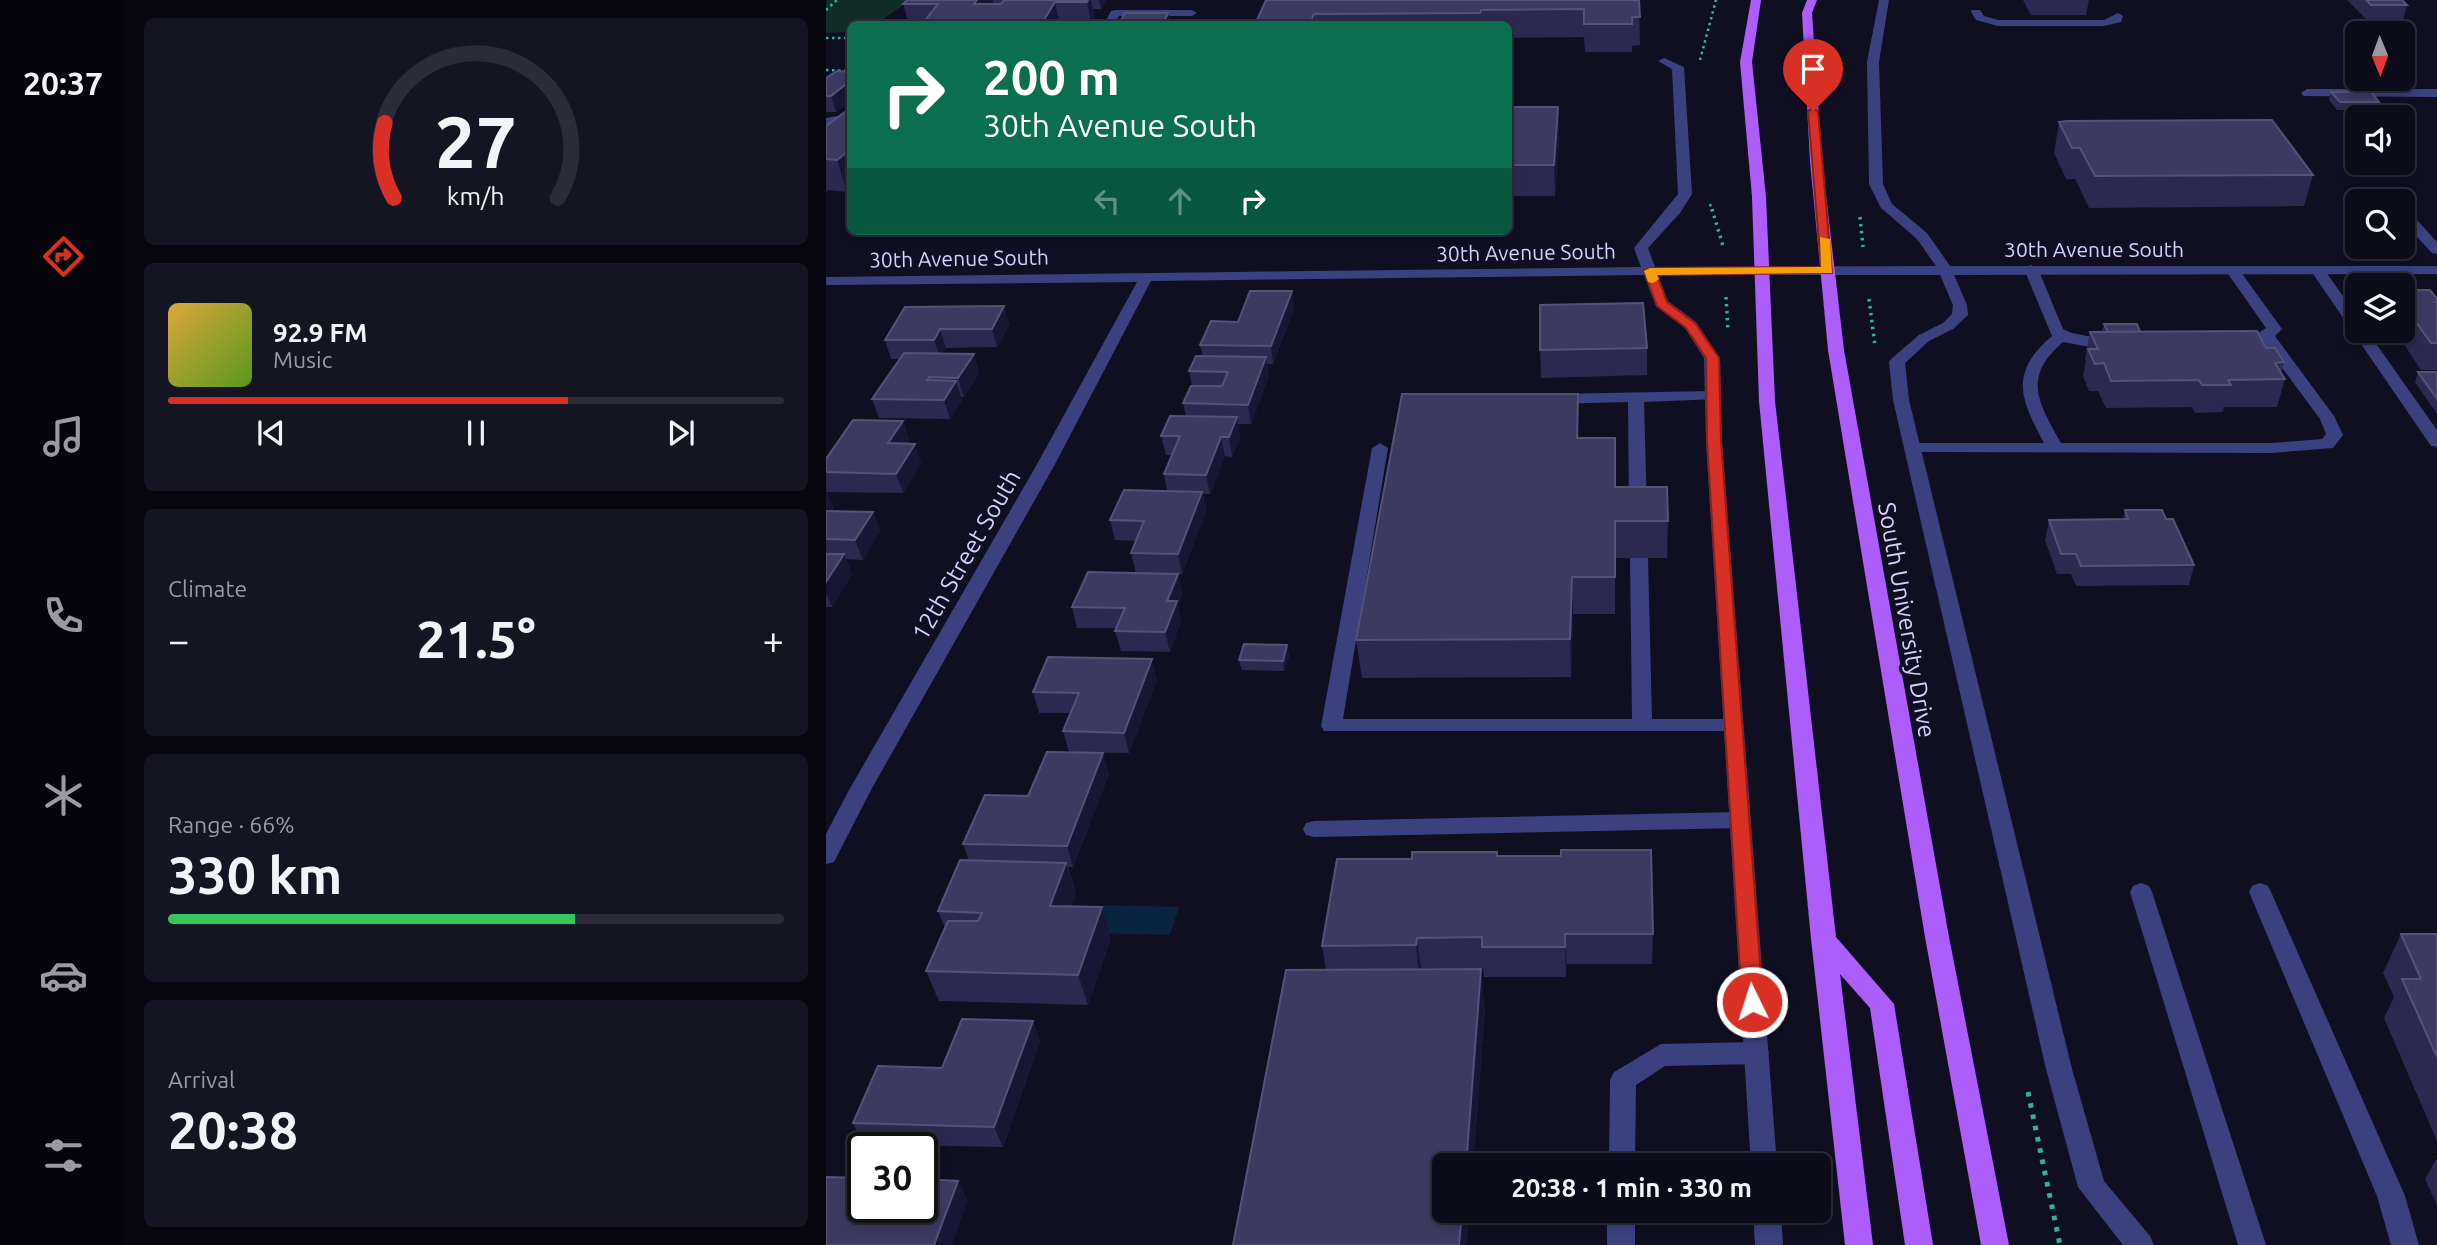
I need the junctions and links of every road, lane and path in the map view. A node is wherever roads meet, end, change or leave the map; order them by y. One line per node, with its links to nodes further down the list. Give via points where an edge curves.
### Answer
1 (837, 0): 6 (path)
2 (1198, 0): 8 (street)
3 (1756, 0): 26 (main road, via 1746,62)
4 (1812, 0): 27 (main road, South University Drive, via 1807,13)
5 (1884, 0): 28 (street, via 1873,62 1875,184 1881,203 1931,246)
6 (826, 10)
7 (1976, 12): 9 (street, via 1980,19 1998,23 2104,23)
8 (1192, 13): 10 (street, via 1115,13); 11 (street)
9 (2118, 16)
10 (1111, 21)
11 (1188, 21)
12 (826, 37): 13 (path)
13 (847, 38)
14 (1664, 61): 25 (street, via 1678,67 1685,194 1677,211 1651,230 1640,248)
15 (826, 70): 16 (path)
16 (847, 71)
17 (2307, 93): 18 (street)
18 (2437, 93)
19 (847, 118): 20 (street)
20 (826, 122)
21 (2415, 226): 22 (street)
22 (2437, 250)
23 (2031, 269): 28 (street, 30th Avenue South); 29 (street, 30th Avenue South); 34 (street, via 2056,332)
24 (2437, 270): 30 (street, 30th Avenue South)
25 (1650, 271): 26 (street, 30th Avenue South); 31 (street, 30th Avenue South); 39 (street, via 1661,303 1691,326 1712,358)
26 (1762, 271): 27 (street, 30th Avenue South); 55 (main road, via 1767,401)
27 (1828, 271): 28 (street, 30th Avenue South); 65 (main road, South University Drive, via 1838,364)
28 (1944, 271): 44 (street, via 1960,315 1897,362)
29 (2233, 271): 30 (street, 30th Avenue South); 35 (street, via 2274,329)
30 (2318, 271): 33 (street)
31 (1146, 278): 32 (street, 30th Avenue South); 52 (street, 12th Street South)
32 (826, 281)
33 (2345, 309)
34 (2062, 335): 38 (street); 45 (street, via 2037,359 2030,374 2031,401)
35 (2267, 336): 36 (street); 45 (street, via 2328,419 2335,435 2327,444)
36 (2246, 340)
37 (2369, 343): 42 (street)
38 (2107, 345)
39 (1712, 396): 40 (street); 49 (street)
40 (1636, 397): 41 (street); 46 (street)
41 (1538, 399)
42 (2437, 442)
43 (1380, 448): 48 (street, via 1331,726)
44 (1912, 448): 45 (street); 66 (street, via 2055,1056 2092,1187)
45 (2055, 448)
46 (1638, 524)
47 (1639, 558): 48 (street)
48 (1642, 725): 49 (street)
49 (1733, 726): 50 (street)
50 (1740, 820): 51 (street); 56 (street)
51 (1314, 830)
52 (826, 856)
53 (2141, 892): 67 (street)
54 (2260, 892): 68 (street, via 2391,1195)
55 (1824, 939): 63 (main road); 64 (main road, via 1882,1004)
56 (1756, 1054): 57 (street, via 1661,1055 1623,1080); 58 (street)
57 (1622, 1153)
58 (1763, 1153)
59 (1621, 1223): 61 (street)
60 (1768, 1223): 62 (street)
61 (1621, 1245)
62 (1769, 1245)
63 (1859, 1245)
64 (1919, 1245)
65 (1995, 1245)
66 (2140, 1245)
67 (2252, 1245)
68 (2405, 1245)

